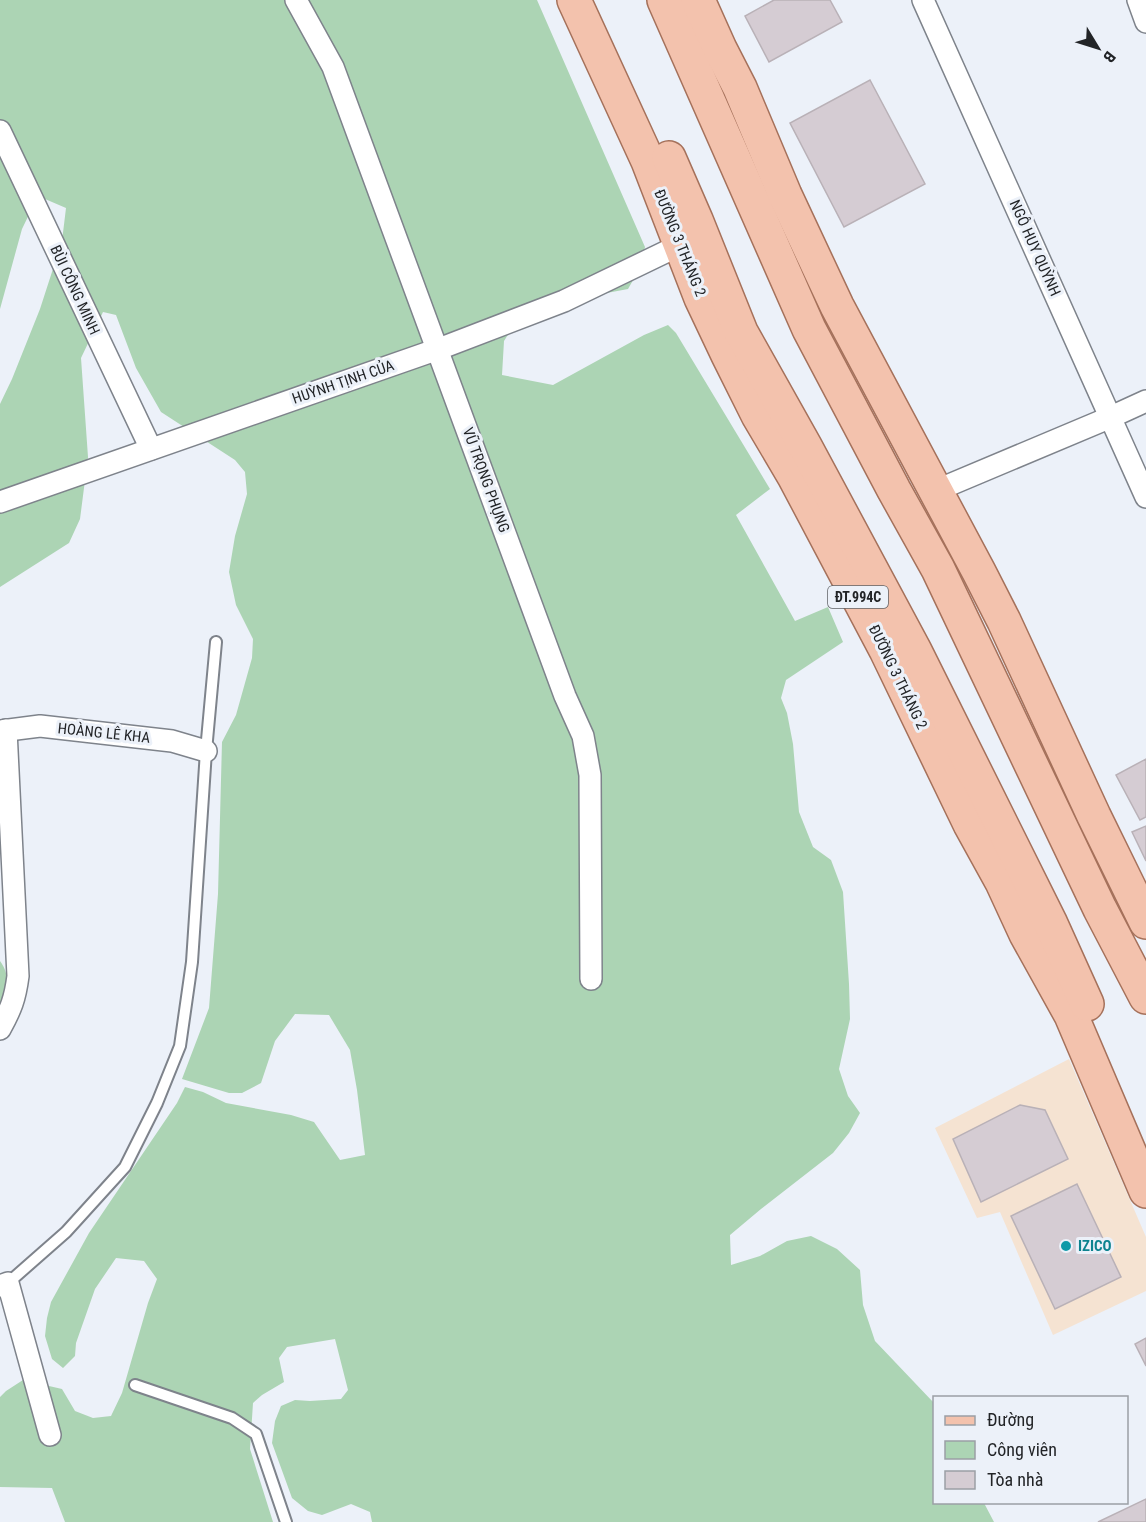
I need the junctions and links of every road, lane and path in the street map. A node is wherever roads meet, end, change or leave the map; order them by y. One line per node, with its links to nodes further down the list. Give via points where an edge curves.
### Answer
1 (296, 0): 12 (street, VŨ TRỌNG PHỤNG, via 333,67)
2 (574, 0): 11 (main road, ĐƯỜNG 3 THÁNG 2 / ĐT.994C)
3 (599, 0): 11 (main road, ĐƯỜNG 3 THÁNG 2 / ĐT.994C)
4 (664, 0): 10 (main road)
5 (698, 0): 10 (main road, via 740,88)
6 (922, 0): 14 (street, NGÔ HUY QUỲNH)
7 (1138, 0): 8 (street)
8 (1146, 22)
9 (0, 131): 15 (street, BÙI CÔNG MINH)
10 (770, 201): 16 (main road, via 837,306); 22 (main road, via 809,329 938,569)
11 (683, 231): 12 (street, HUỲNH TỊNH CỦA, via 564,301); 24 (main road, ĐƯỜNG 3 THÁNG 2 / ĐT.994C, via 915,651)
12 (437, 349): 15 (street, HUỲNH TỊNH CỦA); 26 (street, VŨ TRỌNG PHỤNG, via 583,736 590,775)
13 (1146, 401): 14 (street)
14 (1111, 417): 16 (street); 17 (street, NGÔ HUY QUỲNH)
15 (151, 448): 18 (street, HUỲNH TỊNH CỦA)
16 (935, 491): 23 (main road, via 980,572)
17 (1146, 497)
18 (0, 502)
19 (216, 642): 21 (lane)
20 (3, 730): 21 (street, HOÀNG LÊ KHA, via 40,726 172,741); 25 (street)
21 (206, 751): 31 (lane, via 192,962 180,1046 125,1167 66,1232)
22 (1100, 909): 23 (street); 27 (main road)
23 (1140, 909)
24 (1038, 928): 29 (main road, ĐƯỜNG 3 THÁNG 2 / ĐT.994C); 30 (main road, ĐƯỜNG 3 THÁNG 2 / ĐT.994C)
25 (8, 931): 28 (street, via 18,976 15,997)
26 (591, 979)
27 (1146, 997)
28 (0, 1029)
29 (1146, 1135)
30 (1146, 1191)
31 (4, 1284): 33 (street)
32 (135, 1385): 34 (lane, via 232,1418 256,1434)
33 (50, 1435)
34 (286, 1522)

